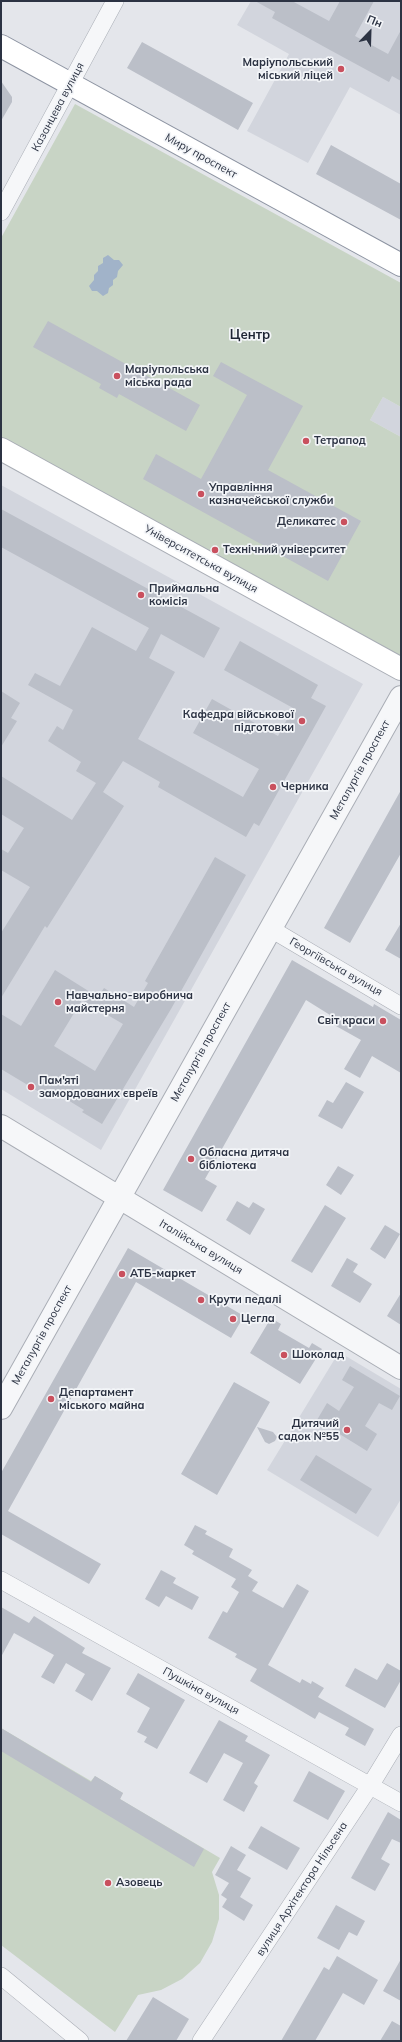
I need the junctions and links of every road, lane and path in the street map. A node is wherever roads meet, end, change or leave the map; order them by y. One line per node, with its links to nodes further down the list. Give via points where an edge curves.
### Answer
1 (115, 1): 3 (street, Казанцева вулиця)
2 (1, 46): 3 (main road, Миру проспект)
3 (70, 85): 4 (street, Казанцева вулиця); 5 (main road, Миру проспект)
4 (1, 212)
5 (401, 265)
6 (1, 449): 7 (main road, Університетська вулиця)
7 (401, 670)
8 (401, 697): 9 (street, Металургів проспект)
9 (270, 929): 10 (street, Георгіївська вулиця); 12 (street, Металургів проспект)
10 (401, 1006)
11 (1, 1126): 12 (street, Італійська вулиця)
12 (120, 1197): 13 (street, Італійська вулиця); 14 (street, Металургів проспект)
13 (401, 1368)
14 (1, 1408)
15 (1, 1580): 17 (street, Пушкіна вулиця)
16 (401, 1735): 17 (street, вулиця Архітектора Нільсена)
17 (370, 1786): 18 (street, Пушкіна вулиця); 21 (street, вулиця Архітектора Нільсена)
18 (401, 1803)
19 (1, 1976): 20 (street)
20 (80, 2041)
21 (201, 2041)

